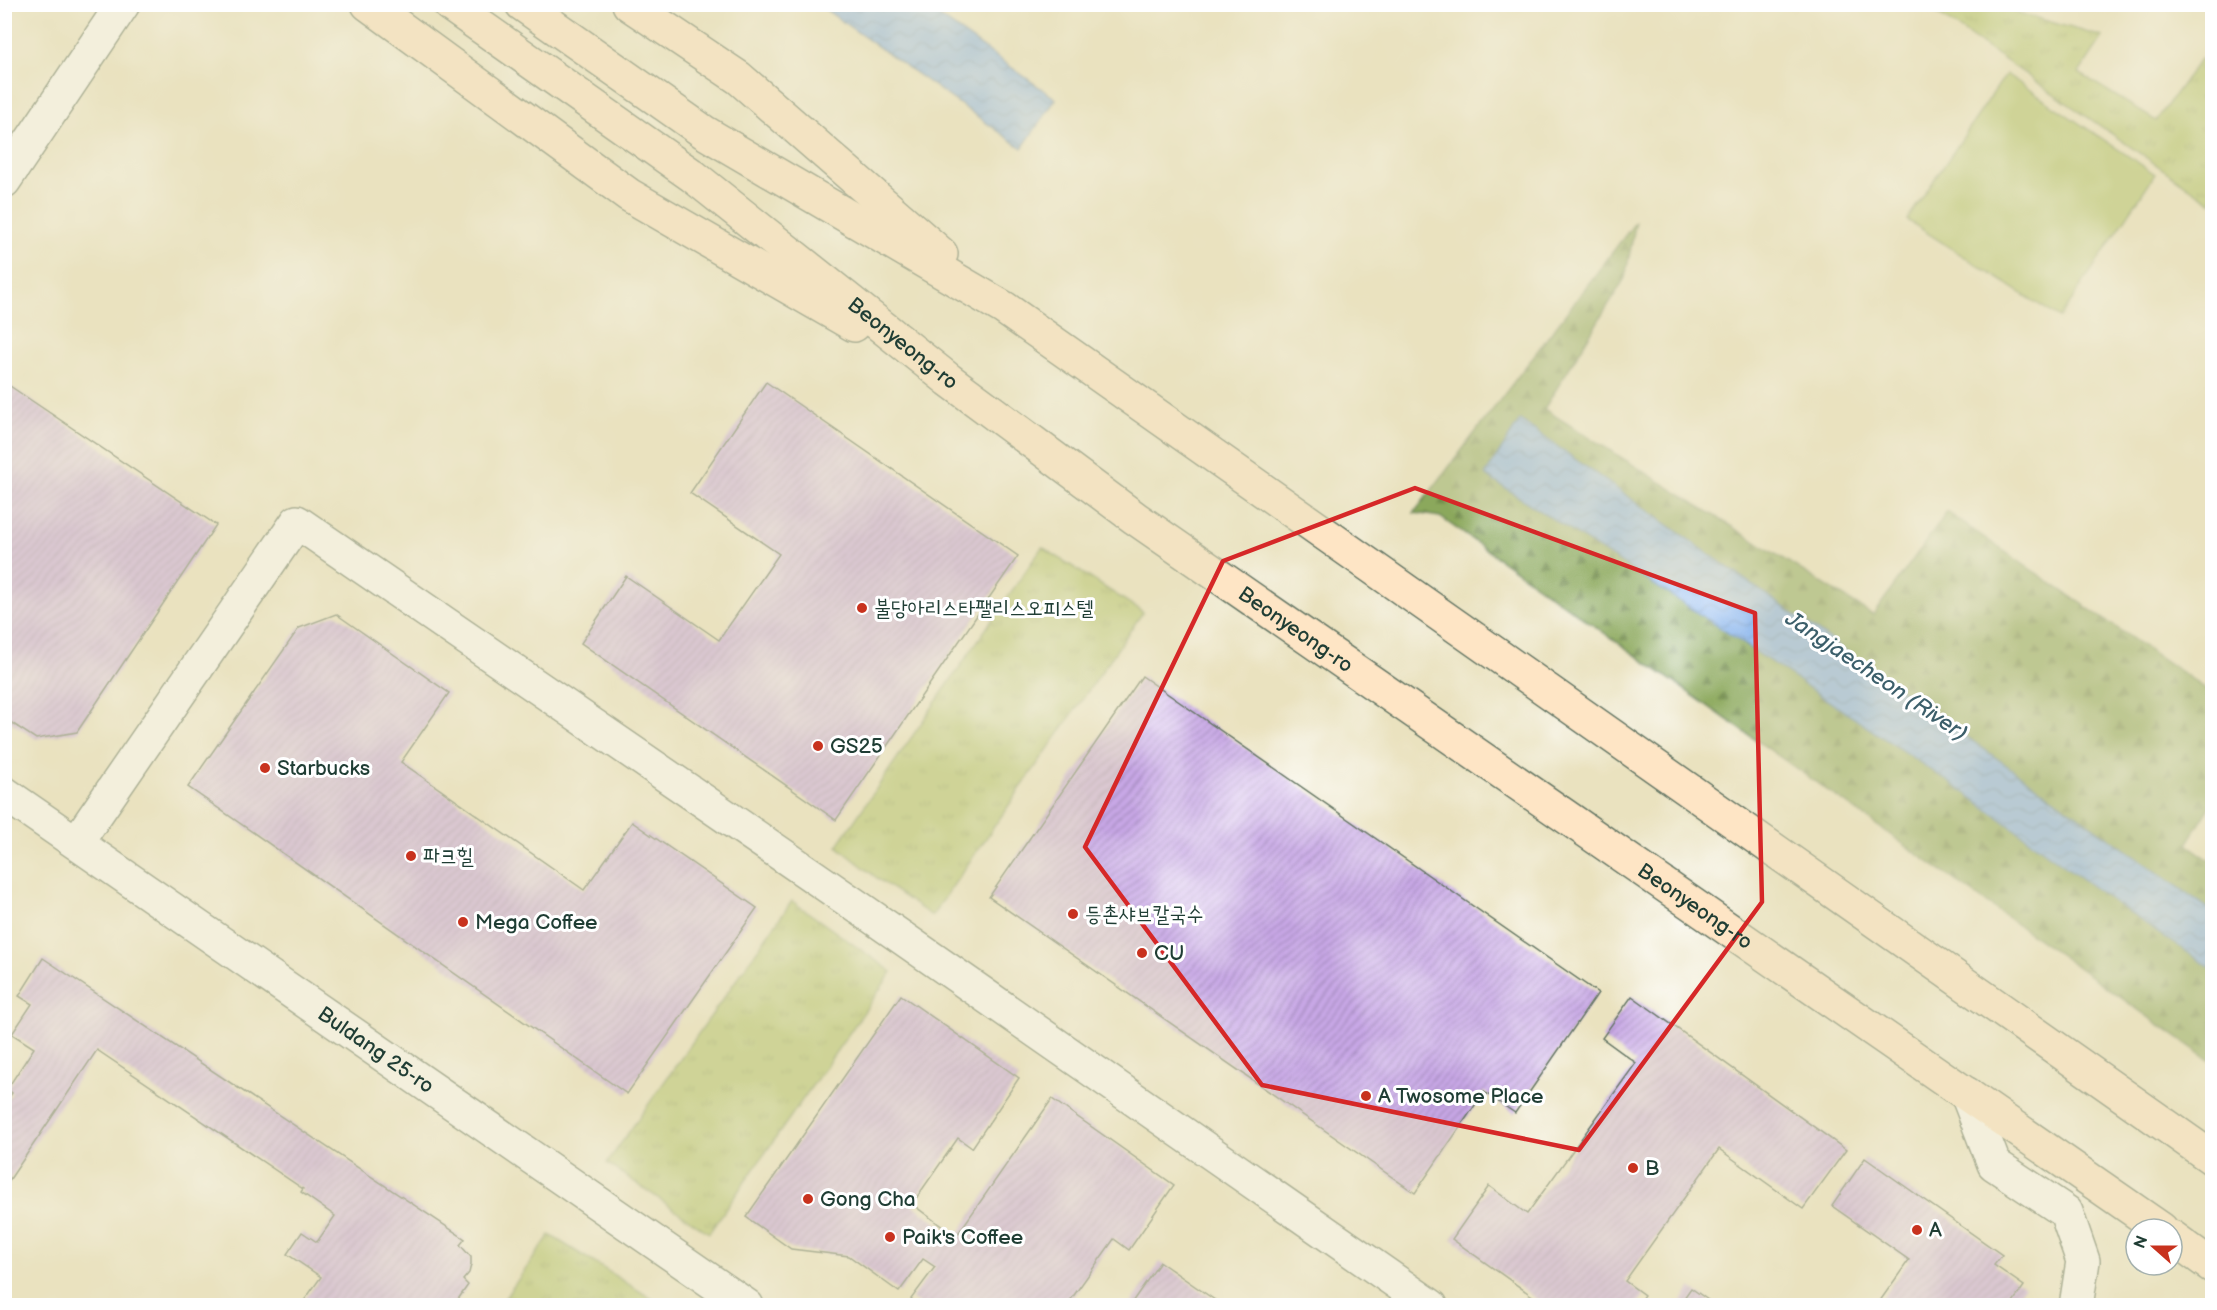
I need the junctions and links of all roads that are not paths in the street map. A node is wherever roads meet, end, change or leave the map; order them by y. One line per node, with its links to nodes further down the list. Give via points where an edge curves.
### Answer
1 (123, 4): 6 (street)
2 (368, 4): 8 (main road, via 629,195)
3 (449, 4): 8 (main road, Beonyeong-ro, via 693,176)
4 (522, 4): 7 (main road, via 704,132)
5 (629, 4): 7 (main road, via 739,78)
6 (4, 181)
7 (1004, 308): 12 (main road)
8 (949, 380): 11 (main road, Beonyeong-ro, via 1135,518)
9 (4, 793): 10 (street, Buldang 25-ro)
10 (77, 842): 16 (street, Buldang 25-ro); 17 (street, via 297,522)
11 (1967, 1094): 13 (main road, Beonyeong-ro); 18 (street, via 1994,1164 2066,1212 2083,1261)
12 (2212, 1158)
13 (2144, 1217)
14 (2184, 1246): 15 (main road)
15 (2212, 1266)
16 (747, 1305)
17 (1431, 1305)
18 (2076, 1305)

